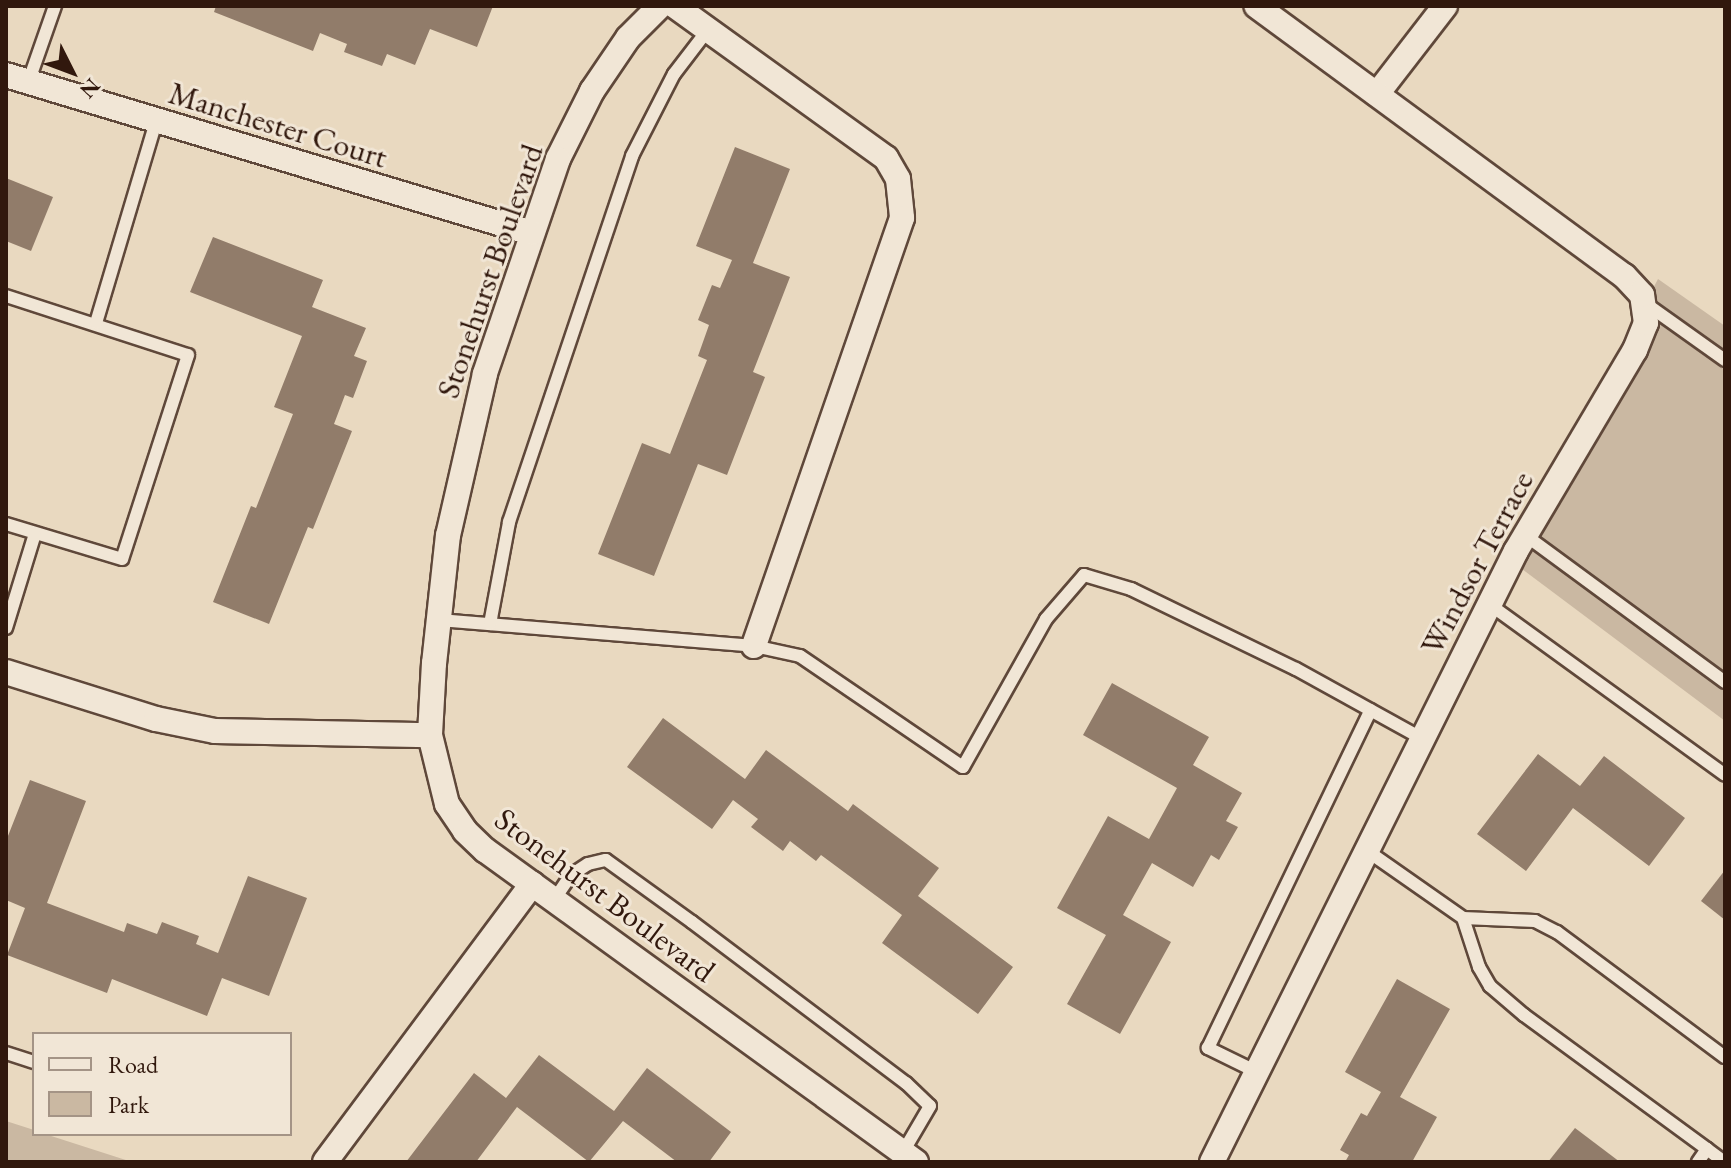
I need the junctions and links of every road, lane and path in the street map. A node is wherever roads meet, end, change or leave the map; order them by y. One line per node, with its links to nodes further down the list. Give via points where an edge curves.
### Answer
1 (55, 6): 7 (lane)
2 (660, 6): 10 (street, Stonehurst Boulevard, via 628,38 592,91 558,159)
3 (675, 6): 6 (street)
4 (1257, 6): 8 (street)
5 (1445, 6): 8 (street)
6 (707, 31): 20 (lane, via 674,74 632,156 509,522); 22 (street, via 886,158 898,179 902,218)
7 (17, 79): 9 (street, Manchester Court)
8 (1377, 94): 12 (street, via 1598,255)
9 (156, 122): 10 (street, Manchester Court); 13 (lane)
10 (532, 233): 19 (street, Stonehurst Boulevard, via 468,437 448,535)
11 (6, 296): 13 (lane)
12 (1645, 303): 14 (lane); 17 (street, Windsor Terrace, via 1646,323 1635,350)
13 (96, 323): 16 (lane, via 188,355 122,559)
14 (1725, 360)
15 (6, 524): 16 (lane)
16 (35, 534): 21 (lane)
17 (1525, 535): 18 (street, Windsor Terrace); 24 (lane)
18 (1489, 604): 27 (street, Windsor Terrace); 28 (lane)
19 (439, 620): 20 (lane); 26 (street, Stonehurst Boulevard)
20 (490, 624): 22 (lane)
21 (6, 628)
22 (754, 646): 25 (lane, via 800,656 963,767 1046,619 1084,575 1131,589)
23 (6, 672): 26 (street, via 156,719 215,731)
24 (1725, 682)
25 (1371, 710): 27 (lane); 36 (lane, via 1208,1048)
26 (430, 735): 30 (street, Stonehurst Boulevard, via 447,804 465,831)
27 (1421, 738): 29 (street, Windsor Terrace)
28 (1725, 775)
29 (1366, 850): 32 (lane); 36 (street, Windsor Terrace)
30 (532, 884): 31 (street, Stonehurst Boulevard); 39 (street)
31 (554, 900): 38 (street, Stonehurst Boulevard); 38 (lane, via 571,875 606,860 655,895 930,1106)
32 (1463, 918): 34 (lane, via 1535,921 1557,932); 37 (lane, via 1490,986)
33 (6, 1053): 35 (lane)
34 (1725, 1057)
35 (32, 1061)
36 (1257, 1072): 40 (street, Windsor Terrace)
37 (1707, 1149): 41 (lane); 42 (lane)
38 (910, 1157)
39 (325, 1162)
40 (1212, 1162)
41 (1698, 1162)
42 (1724, 1162)

